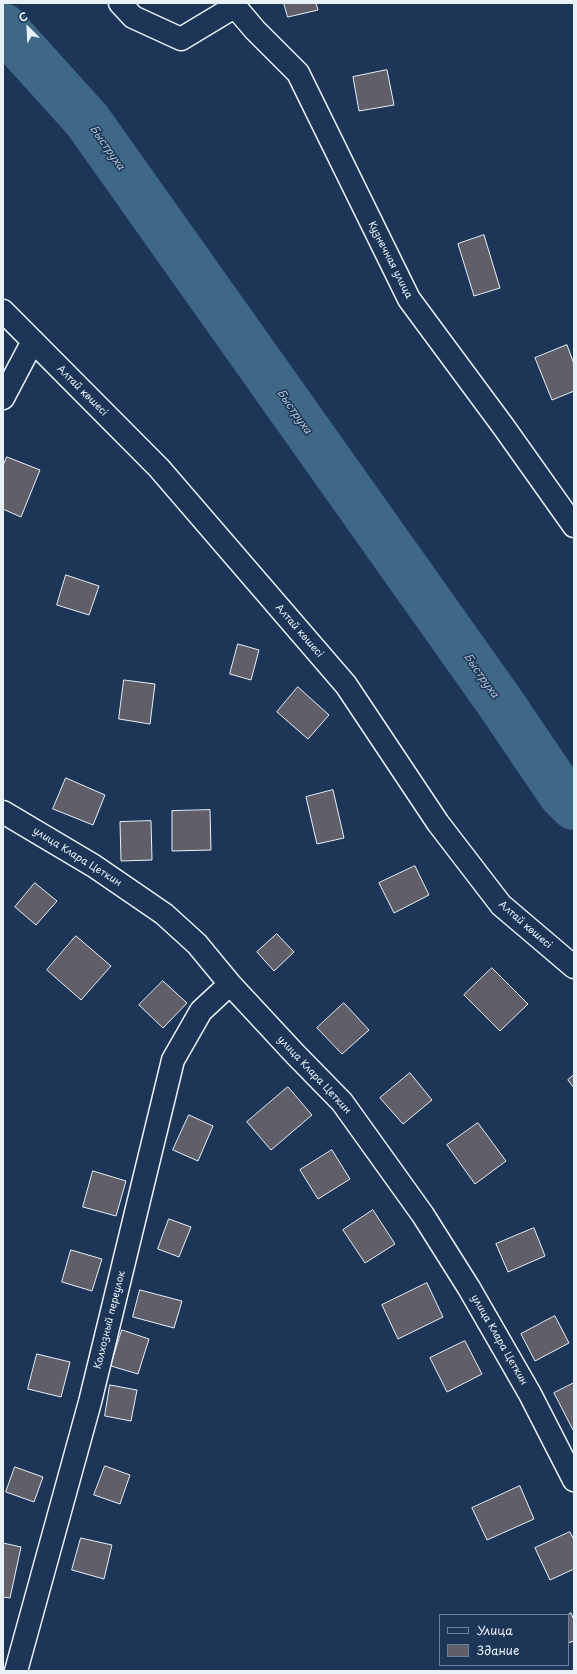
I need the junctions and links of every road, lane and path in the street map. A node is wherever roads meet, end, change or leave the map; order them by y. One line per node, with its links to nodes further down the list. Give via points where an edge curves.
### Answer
1 (120, 3): 2 (street, Кузнечная улица, via 133,17 181,40)
2 (233, 5): 6 (street, Кузнечная улица, via 298,73 408,299)
3 (3, 311): 4 (street, Алтай көшесі)
4 (33, 342): 5 (street); 8 (street, Алтай көшесі, via 159,468 346,685 438,823 501,905)
5 (3, 398)
6 (574, 526)
7 (3, 812): 9 (street, улица Клара Цеткин, via 94,866 164,914 196,944)
8 (574, 967)
9 (230, 984): 10 (street, улица Клара Цеткин, via 342,1102 423,1215 469,1288 526,1388); 11 (street, Колхозный переулок, via 201,1011 173,1060 90,1402)
10 (574, 1480)
11 (16, 1671)

